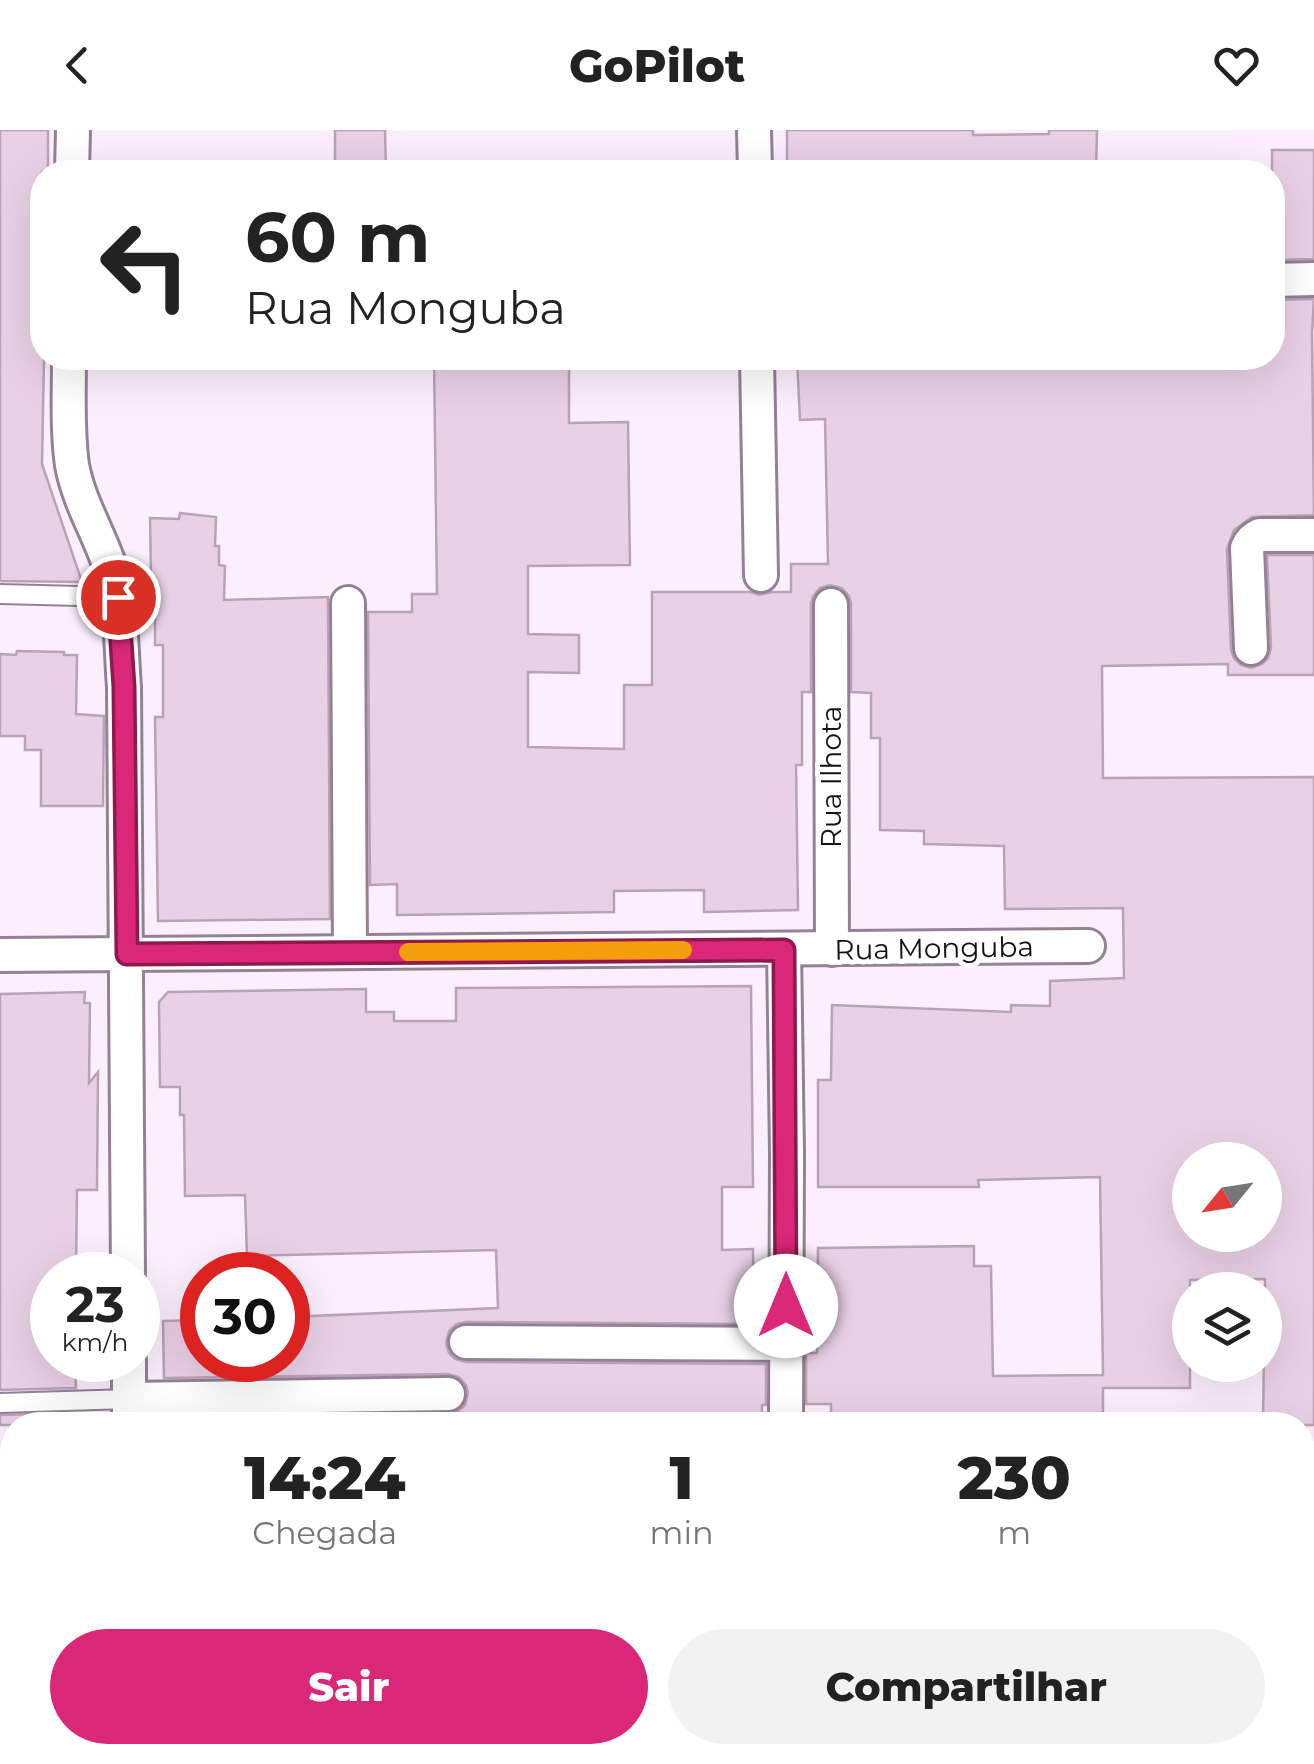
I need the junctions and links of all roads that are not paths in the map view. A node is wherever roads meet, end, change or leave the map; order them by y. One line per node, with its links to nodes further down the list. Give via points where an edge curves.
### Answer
1 (74, 130): 3 (street)
2 (754, 130): 4 (street)
3 (73, 160)
4 (755, 160)
5 (1314, 279): 6 (street)
6 (1285, 280)
7 (69, 370): 12 (street, via 72,466)
8 (757, 370): 10 (street)
9 (1314, 535): 15 (street, via 1260,535 1250,542)
10 (761, 575)
11 (0, 594): 12 (lane)
12 (118, 597): 20 (street)
13 (348, 603): 19 (street)
14 (831, 605): 17 (street, Rua Ilhota)
15 (1251, 648)
16 (1088, 946): 17 (street, Rua Monguba)
17 (832, 949): 18 (street, Rua Monguba)
18 (784, 950): 19 (street, Rua Monguba); 24 (street)
19 (350, 952): 20 (street, Rua Monguba)
20 (127, 954): 21 (street, Rua Monguba); 22 (street)
21 (0, 955)
22 (128, 1252)
23 (466, 1342): 24 (street)
24 (786, 1344): 29 (street)
25 (129, 1382): 28 (street)
26 (448, 1394): 28 (street)
27 (0, 1403): 28 (lane)
28 (129, 1412)
29 (786, 1412)

